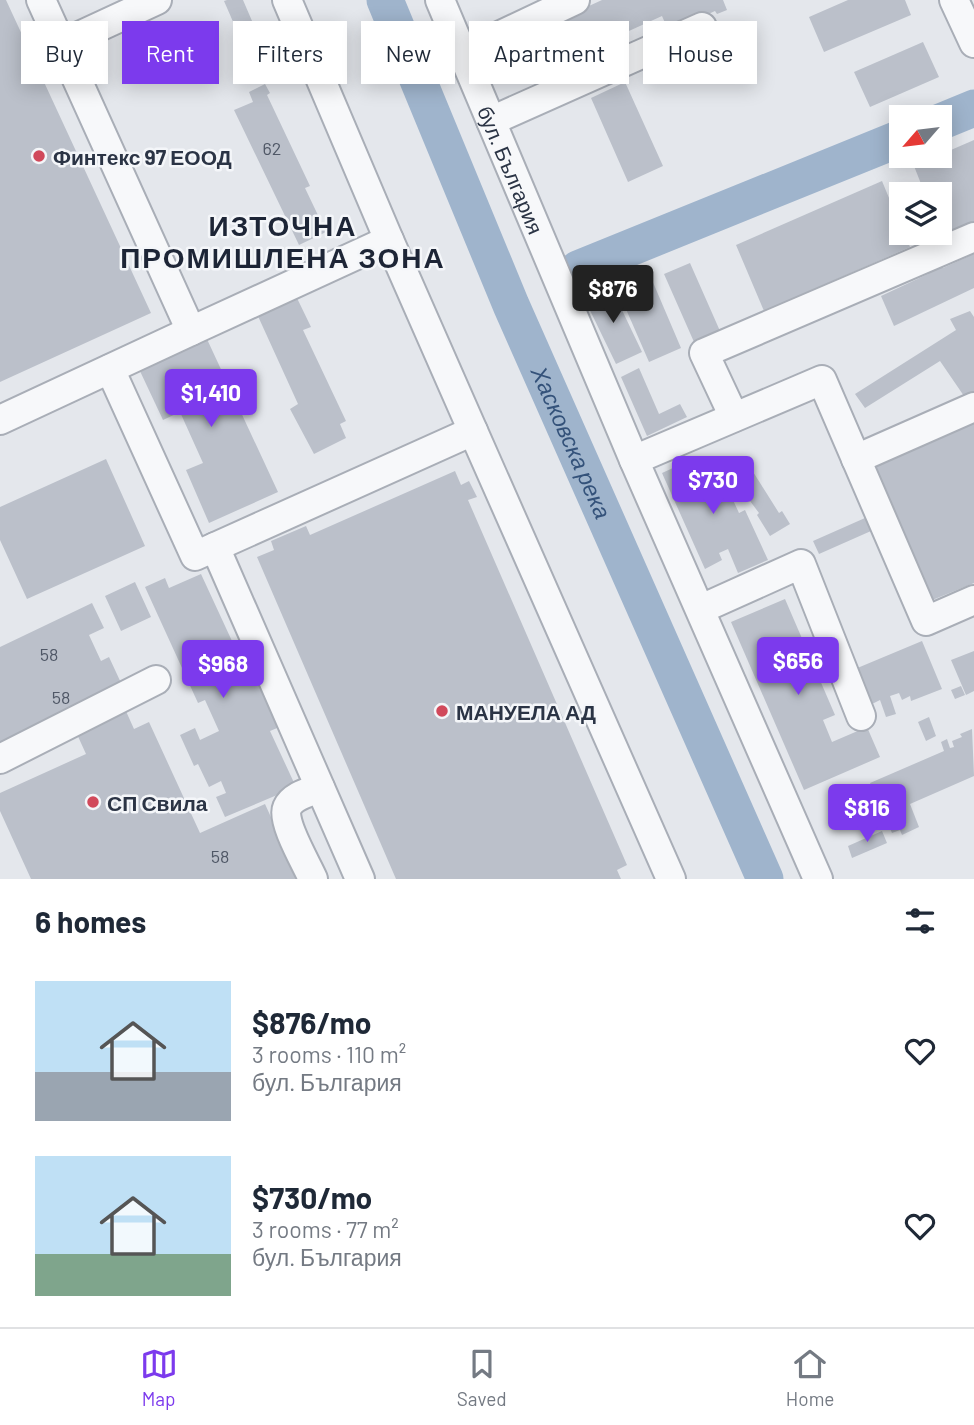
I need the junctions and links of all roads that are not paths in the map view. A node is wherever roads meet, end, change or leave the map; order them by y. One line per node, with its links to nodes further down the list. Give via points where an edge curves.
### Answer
1 (41, 0): 7 (street)
2 (157, 0): 8 (street)
3 (287, 0): 15 (street)
4 (440, 0): 11 (street, бул. България)
5 (575, 0): 11 (street)
6 (954, 0): 9 (street)
7 (51, 21)
8 (108, 23)
9 (974, 43)
10 (643, 53): 13 (street)
11 (463, 54): 13 (street, бул. България)
12 (80, 84): 16 (street)
13 (491, 121): 23 (street, бул. България)
14 (974, 237): 19 (street, via 704,353)
15 (389, 240): 16 (street); 21 (street)
16 (191, 331): 17 (street)
17 (110, 369): 20 (street); 24 (street, via 195,556)
18 (974, 407): 22 (street)
19 (734, 417): 22 (street, via 822,380); 23 (street)
20 (0, 421)
21 (473, 431): 24 (street); 33 (street)
22 (856, 459): 25 (street, via 926,621)
23 (634, 460): 26 (street, бул. България)
24 (215, 547): 30 (street)
25 (974, 600)
26 (701, 609): 28 (street, via 802,564); 34 (street, бул. България)
27 (156, 680): 29 (street)
28 (861, 716)
29 (0, 759)
30 (320, 788): 31 (street, via 286,808 286,820); 32 (street)
31 (313, 879)
32 (360, 879)
33 (671, 879)
34 (818, 879)

